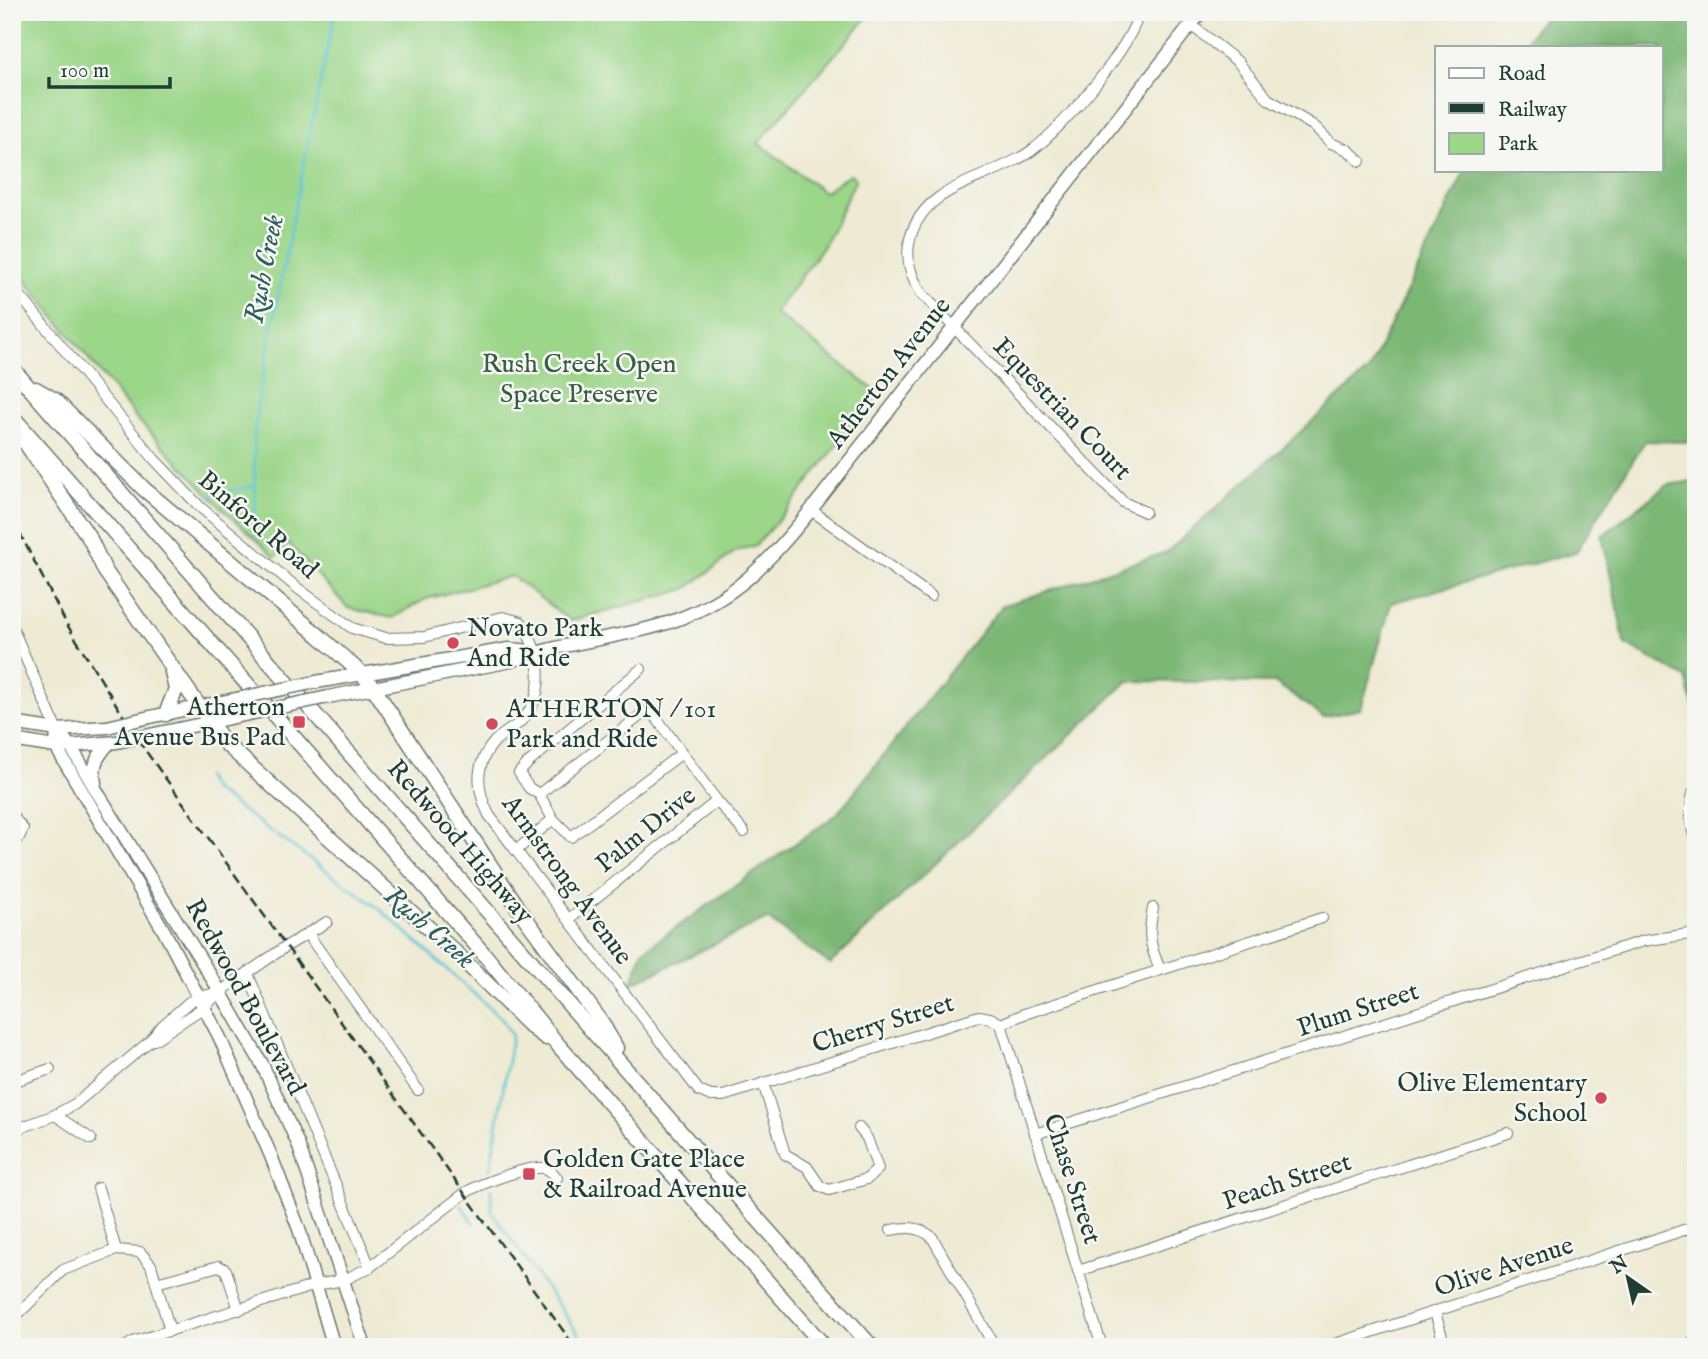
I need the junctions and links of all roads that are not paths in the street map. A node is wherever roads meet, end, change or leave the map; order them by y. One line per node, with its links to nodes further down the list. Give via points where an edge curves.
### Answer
1 (1139, 12): 6 (street, Equestrian Court, via 1115,61 1033,150 944,193 923,210 907,251 911,277 922,295)
2 (1201, 12): 3 (main road, Atherton Avenue)
3 (1191, 25): 4 (street, via 1238,62 1268,99); 6 (main road, Atherton Avenue)
4 (1360, 161)
5 (12, 286): 15 (street, Binford Road, via 155,460 200,507 352,628 386,638 424,636 503,617 522,622)
6 (955, 327): 11 (main road, Atherton Avenue); 12 (street, Equestrian Court, via 1123,502)
7 (12, 368): 8 (highway, Redwood Highway)
8 (24, 381): 18 (highway, via 55,400 144,489); 54 (highway, Redwood Highway)
9 (12, 416): 52 (highway)
10 (12, 423): 16 (highway)
11 (811, 510): 13 (street); 15 (main road, Atherton Avenue, via 748,580 703,609 646,629)
12 (1145, 512)
13 (931, 596)
14 (12, 627): 24 (street, Redwood Boulevard)
15 (536, 652): 18 (main road, Atherton Avenue, via 509,649); 19 (main road, Atherton Avenue, via 511,661); 39 (street, Armstrong Avenue, via 536,699 520,722 496,740 479,770 481,799)
16 (171, 667): 20 (highway); 21 (highway, via 176,689)
17 (641, 669): 32 (street, via 519,774)
18 (362, 674): 19 (highway); 20 (main road, Atherton Avenue, bridge)
19 (373, 687): 22 (main road, Atherton Avenue, bridge); 54 (highway, via 523,915 600,1020)
20 (199, 706): 21 (main road, Atherton Avenue); 22 (highway)
21 (166, 714): 24 (main road, Atherton Avenue, bridge, via 107,727)
22 (209, 722): 26 (main road, Atherton Avenue, bridge); 52 (highway, via 224,742 456,953 530,1027)
23 (12, 723): 24 (main road, Atherton Avenue)
24 (57, 730): 27 (main road, Redwood Boulevard); 28 (main road, Redwood Boulevard)
25 (12, 740): 27 (main road, Atherton Avenue)
26 (113, 743): 28 (main road, Atherton Avenue); 30 (main road, via 95,759)
27 (56, 747): 28 (main road, Atherton Avenue); 50 (main road, Redwood Boulevard)
28 (71, 747): 30 (main road, Redwood Boulevard)
29 (682, 753): 32 (street, via 655,716 645,712); 33 (street); 35 (street, via 571,837)
30 (96, 790): 49 (main road, Redwood Boulevard)
31 (1693, 793): 37 (street, via 1690,811)
32 (539, 794): 35 (street)
33 (717, 801): 36 (street); 42 (street, Palm Drive)
34 (12, 816): 38 (street, via 23,828)
35 (553, 819): 39 (street)
36 (744, 832)
37 (1696, 840)
38 (12, 842)
39 (517, 850): 42 (street, Armstrong Avenue)
40 (1153, 908): 46 (street, via 1150,947)
41 (1322, 918): 46 (street, Cherry Street)
42 (569, 919): 48 (street, Armstrong Avenue)
43 (327, 922): 44 (street)
44 (307, 933): 47 (street); 57 (street)
45 (1696, 933): 62 (street, Plum Street, via 1643,941)
46 (1160, 969): 51 (street, Cherry Street)
47 (247, 974): 49 (street); 69 (street)
48 (620, 988): 56 (street, Cherry Street, via 698,1091 723,1096)
49 (220, 992): 50 (street); 71 (main road, Redwood Boulevard, via 262,1064 298,1144)
50 (202, 1002): 58 (street, via 189,1002 150,1041 75,1104); 73 (main road, Redwood Boulevard, via 271,1156)
51 (1000, 1024): 56 (street, Cherry Street, via 979,1016); 62 (street, Chase Street)
52 (559, 1046): 82 (highway)
53 (50, 1069): 55 (street)
54 (630, 1074): 83 (highway, Redwood Highway)
55 (12, 1082)
56 (763, 1083): 59 (street, via 785,1154 807,1167 820,1186 830,1190 850,1186 878,1169)
57 (418, 1090)
58 (55, 1115): 60 (street); 63 (street)
59 (859, 1128)
60 (12, 1131)
61 (1508, 1133): 70 (street, Peach Street)
62 (1035, 1134): 70 (street, Chase Street)
63 (91, 1139)
64 (557, 1178): 69 (street, via 549,1170 537,1168 472,1189)
65 (98, 1188): 68 (street)
66 (1696, 1226): 75 (street, Olive Avenue)
67 (891, 1230): 84 (street, via 908,1227 932,1237)
68 (116, 1250): 72 (street, via 140,1252 151,1265); 76 (street, via 63,1270)
69 (370, 1267): 71 (street)
70 (1079, 1271): 85 (street, Chase Street)
71 (344, 1280): 73 (street); 81 (main road, Redwood Boulevard)
72 (156, 1283): 74 (street, via 219,1266 226,1270); 77 (street)
73 (316, 1286): 74 (street); 80 (main road, Redwood Boulevard)
74 (239, 1310): 77 (street)
75 (1435, 1312): 86 (street, Olive Avenue); 87 (street)
76 (12, 1320)
77 (170, 1331): 79 (street)
78 (1696, 1342): 88 (street)
79 (131, 1345)
80 (334, 1347)
81 (365, 1347)
82 (825, 1347)
83 (872, 1347)
84 (995, 1347)
85 (1102, 1347)
86 (1326, 1347)
87 (1445, 1347)
88 (1681, 1347)

